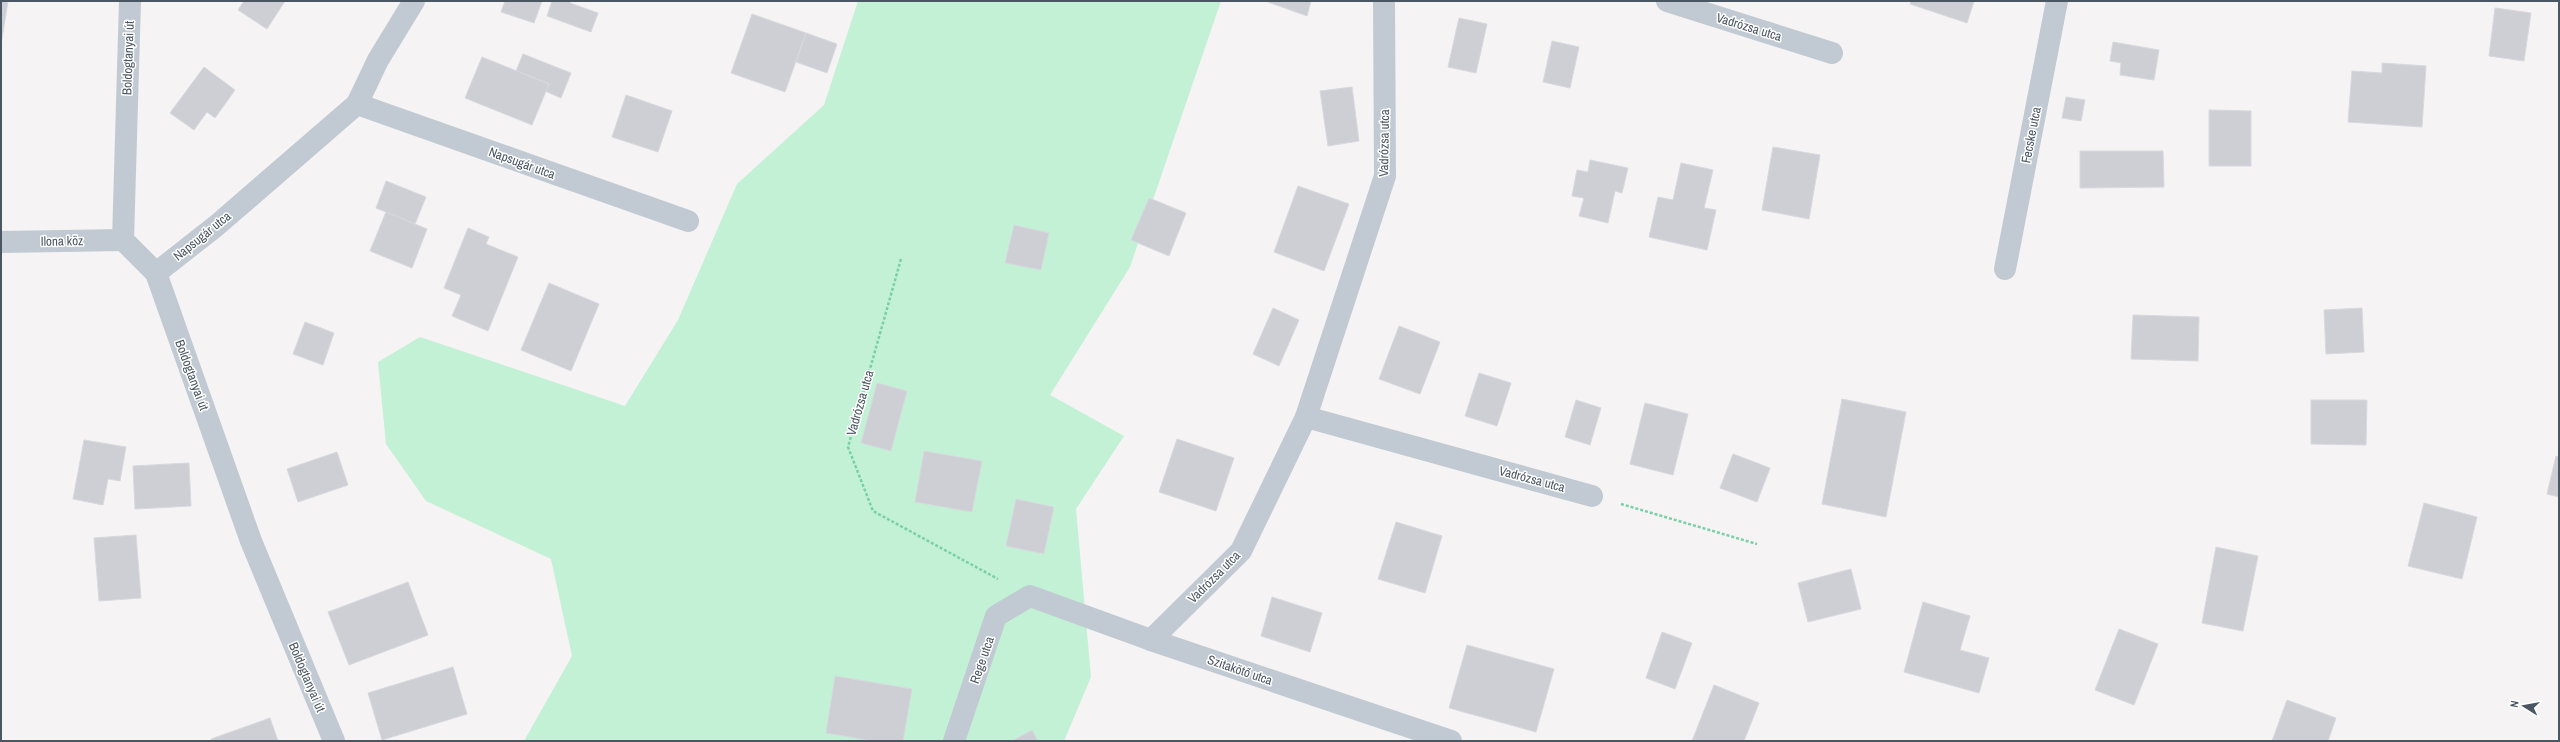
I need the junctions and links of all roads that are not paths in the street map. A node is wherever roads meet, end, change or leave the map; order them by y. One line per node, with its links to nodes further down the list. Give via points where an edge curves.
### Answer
1 (130, 1): 9 (street, Boldogtanyai út)
2 (414, 1): 7 (street, Napsugár utca, via 378,60)
3 (1384, 1): 13 (street, Vadrózsa utca, via 1385,176)
4 (1667, 1): 6 (street, Vadrózsa utca)
5 (2057, 1): 11 (street, Fecske utca)
6 (1832, 53)
7 (357, 104): 8 (street, Napsugár utca); 12 (street, Napsugár utca, via 216,226)
8 (688, 221)
9 (123, 240): 10 (street, Ilona köz); 12 (street, Boldogtanyai út)
10 (1, 242)
11 (2005, 269)
12 (156, 273): 17 (street, Boldogtanyai út, via 251,541)
13 (1306, 417): 14 (street, Vadrózsa utca); 16 (street, Vadrózsa utca, via 1241,551)
14 (1592, 496)
15 (1030, 596): 16 (street, Szitakötő utca); 18 (street, Rege utca, via 996,616)
16 (1151, 640): 19 (street, Szitakötő utca)
17 (334, 741)
18 (954, 741)
19 (1451, 741)

